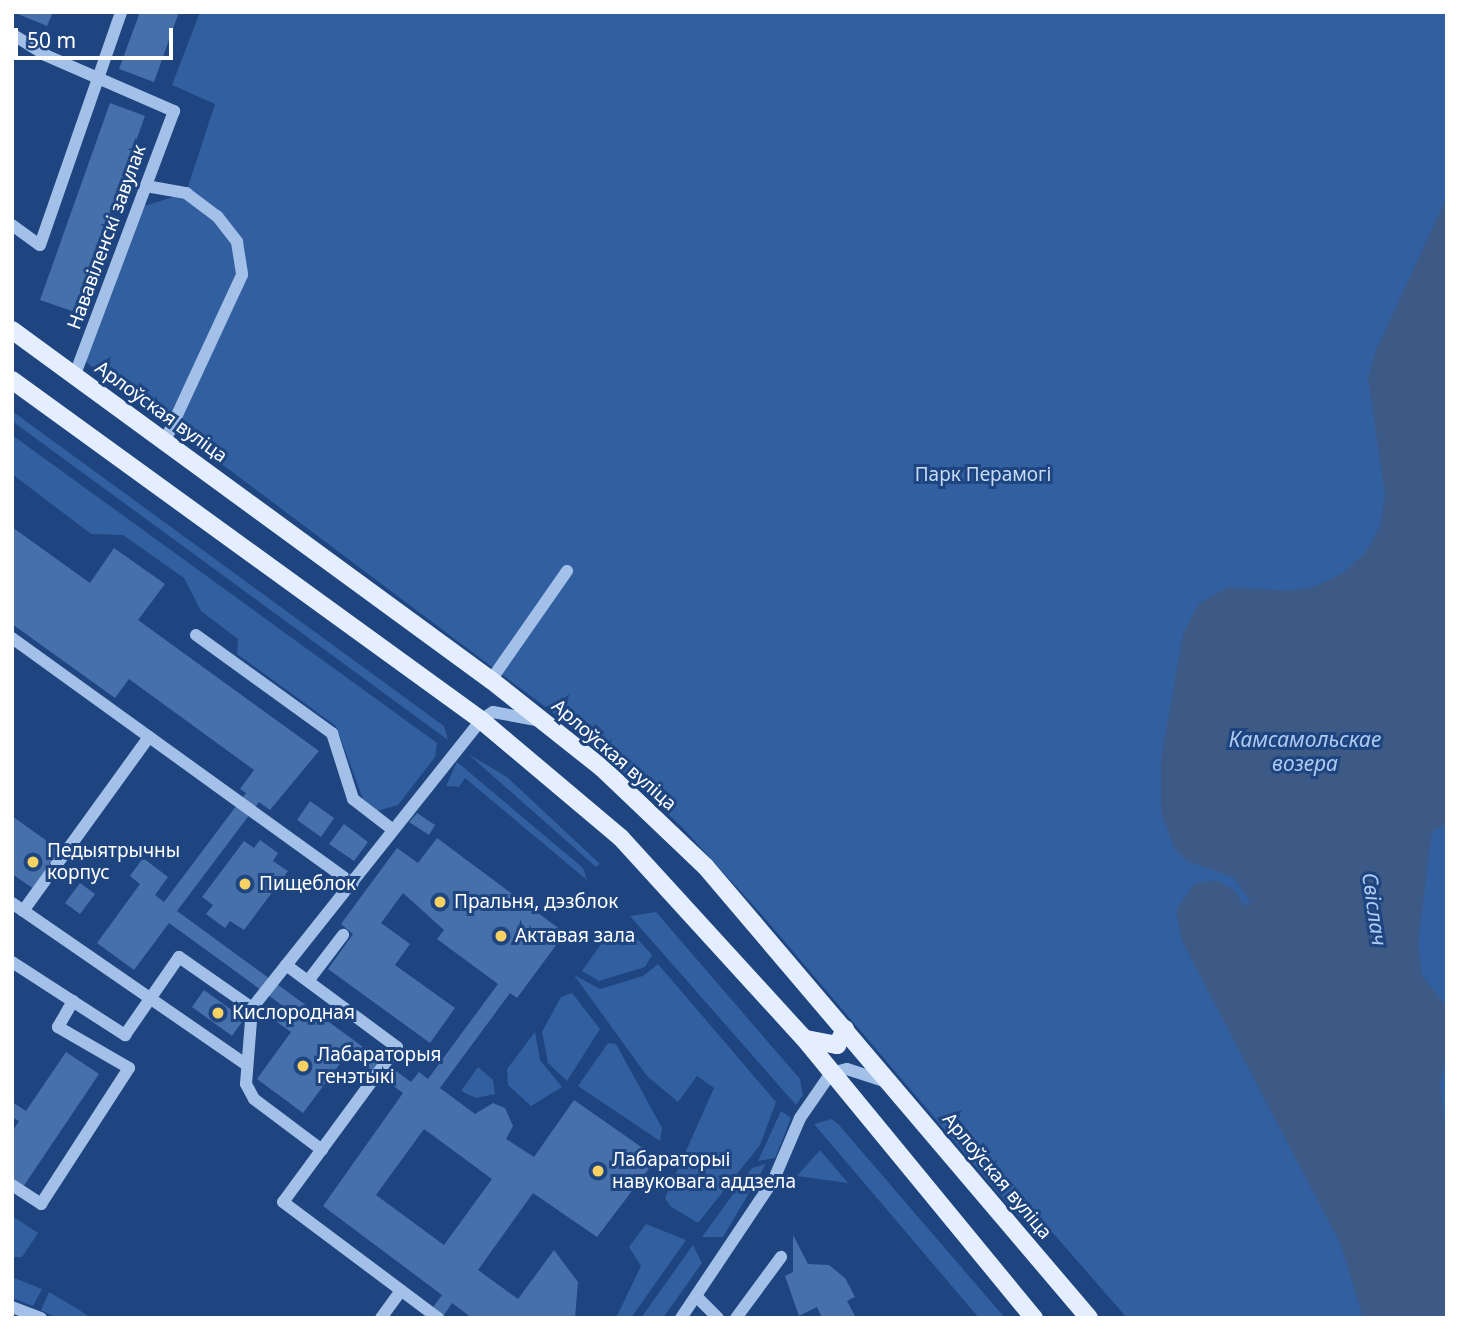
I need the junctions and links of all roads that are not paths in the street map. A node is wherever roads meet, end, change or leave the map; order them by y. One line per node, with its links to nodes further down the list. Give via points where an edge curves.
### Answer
1 (121, 12): 3 (street)
2 (12, 34): 3 (street)
3 (98, 80): 4 (street, Нававіленскі завулак, via 174,111); 5 (street, via 40,245)
4 (146, 186): 7 (street, Нававіленскі завулак); 9 (street, via 186,193 217,216 237,243 242,275)
5 (12, 225)
6 (12, 330): 7 (main road, Арлоўская вуліца)
7 (75, 376): 9 (main road, Арлоўская вуліца)
8 (12, 380): 14 (main road)
9 (165, 441): 13 (main road, Арлоўская вуліца)
10 (567, 571): 13 (street)
11 (196, 635): 17 (street, via 332,733 353,799)
12 (12, 638): 16 (street)
13 (491, 680): 15 (main road, Арлоўская вуліца)
14 (481, 720): 15 (street, via 494,712 508,713); 17 (street); 28 (main road, via 621,838)
15 (548, 725): 27 (main road, Арлоўская вуліца, via 602,768 705,866)
16 (149, 737): 18 (street); 19 (street)
17 (391, 829): 18 (street)
18 (353, 884): 22 (street)
19 (18, 907): 24 (street)
20 (343, 935): 23 (street)
21 (12, 962): 25 (street)
22 (286, 965): 23 (street); 26 (street)
23 (307, 981): 32 (street, via 397,1047)
24 (149, 1000): 25 (street, via 125,1035); 26 (street, via 179,957); 29 (street)
25 (73, 1001): 33 (street, via 58,1027 129,1068 41,1204)
26 (252, 1008): 29 (street)
27 (845, 1029): 28 (main road, via 843,1039 828,1047); 31 (main road, Арлоўская вуліца)
28 (803, 1037): 30 (main road)
29 (247, 1065): 32 (street, via 246,1084 254,1099)
30 (831, 1073): 31 (street, via 869,1073); 36 (street, via 800,1118 774,1179); 44 (main road)
31 (901, 1093): 45 (main road, Арлоўская вуліца)
32 (322, 1150): 35 (street, via 283,1202)
33 (12, 1185)
34 (781, 1257): 43 (street)
35 (401, 1290): 39 (street); 40 (street)
36 (696, 1296): 41 (street); 42 (street)
37 (12, 1307): 38 (street)
38 (41, 1318)
39 (381, 1318)
40 (438, 1318)
41 (681, 1318)
42 (718, 1318)
43 (736, 1318)
44 (1034, 1318)
45 (1089, 1318)

